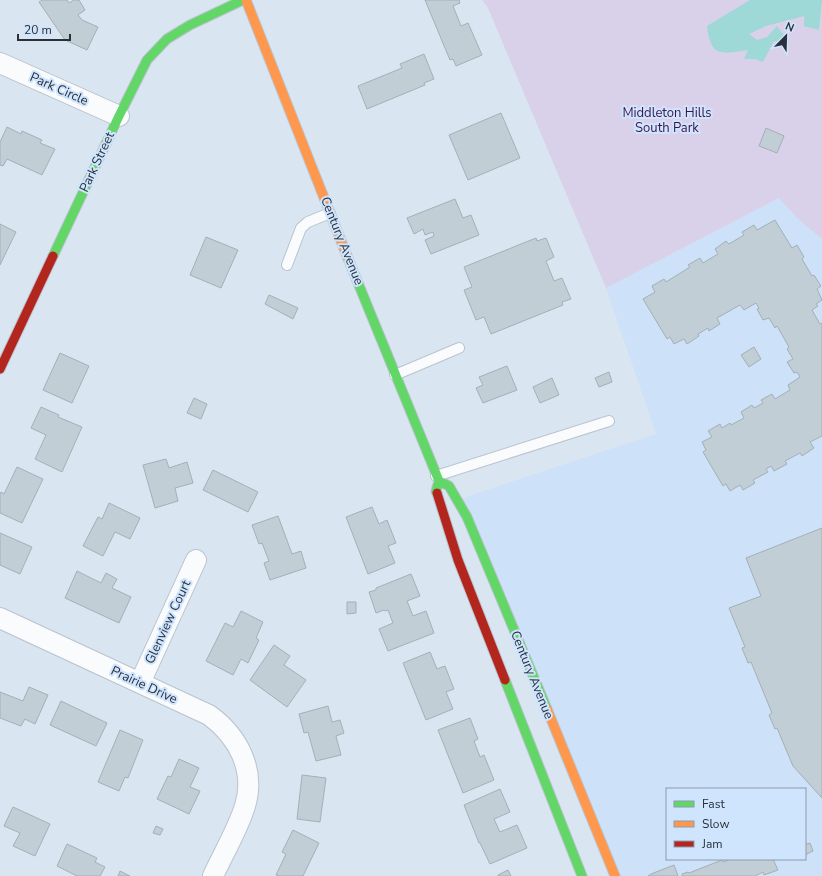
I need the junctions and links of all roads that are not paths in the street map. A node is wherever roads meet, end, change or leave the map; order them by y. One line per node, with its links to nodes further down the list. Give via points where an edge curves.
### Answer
1 (245, 0): 3 (main road, Park Street, via 190,25 167,39 147,60); 4 (main road, Century Avenue)
2 (0, 63): 3 (street, Park Circle)
3 (119, 116): 6 (main road, Park Street)
4 (330, 213): 5 (lane, via 308,222 301,228); 9 (main road, Century Avenue)
5 (287, 266)
6 (4, 347): 8 (main road, Park Street)
7 (459, 348): 9 (lane)
8 (0, 368)
9 (396, 375): 11 (main road, Century Avenue)
10 (609, 421): 11 (lane)
11 (437, 479): 16 (main road, Century Avenue, via 436,492 458,560); 17 (main road, Century Avenue, via 449,486 478,542)
12 (196, 560): 14 (street, Glenview Court)
13 (0, 618): 14 (street, Prairie Drive)
14 (140, 683): 15 (street, Prairie Drive, via 209,715 238,745 248,772 245,805)
15 (213, 876)
16 (582, 876)
17 (615, 876)

